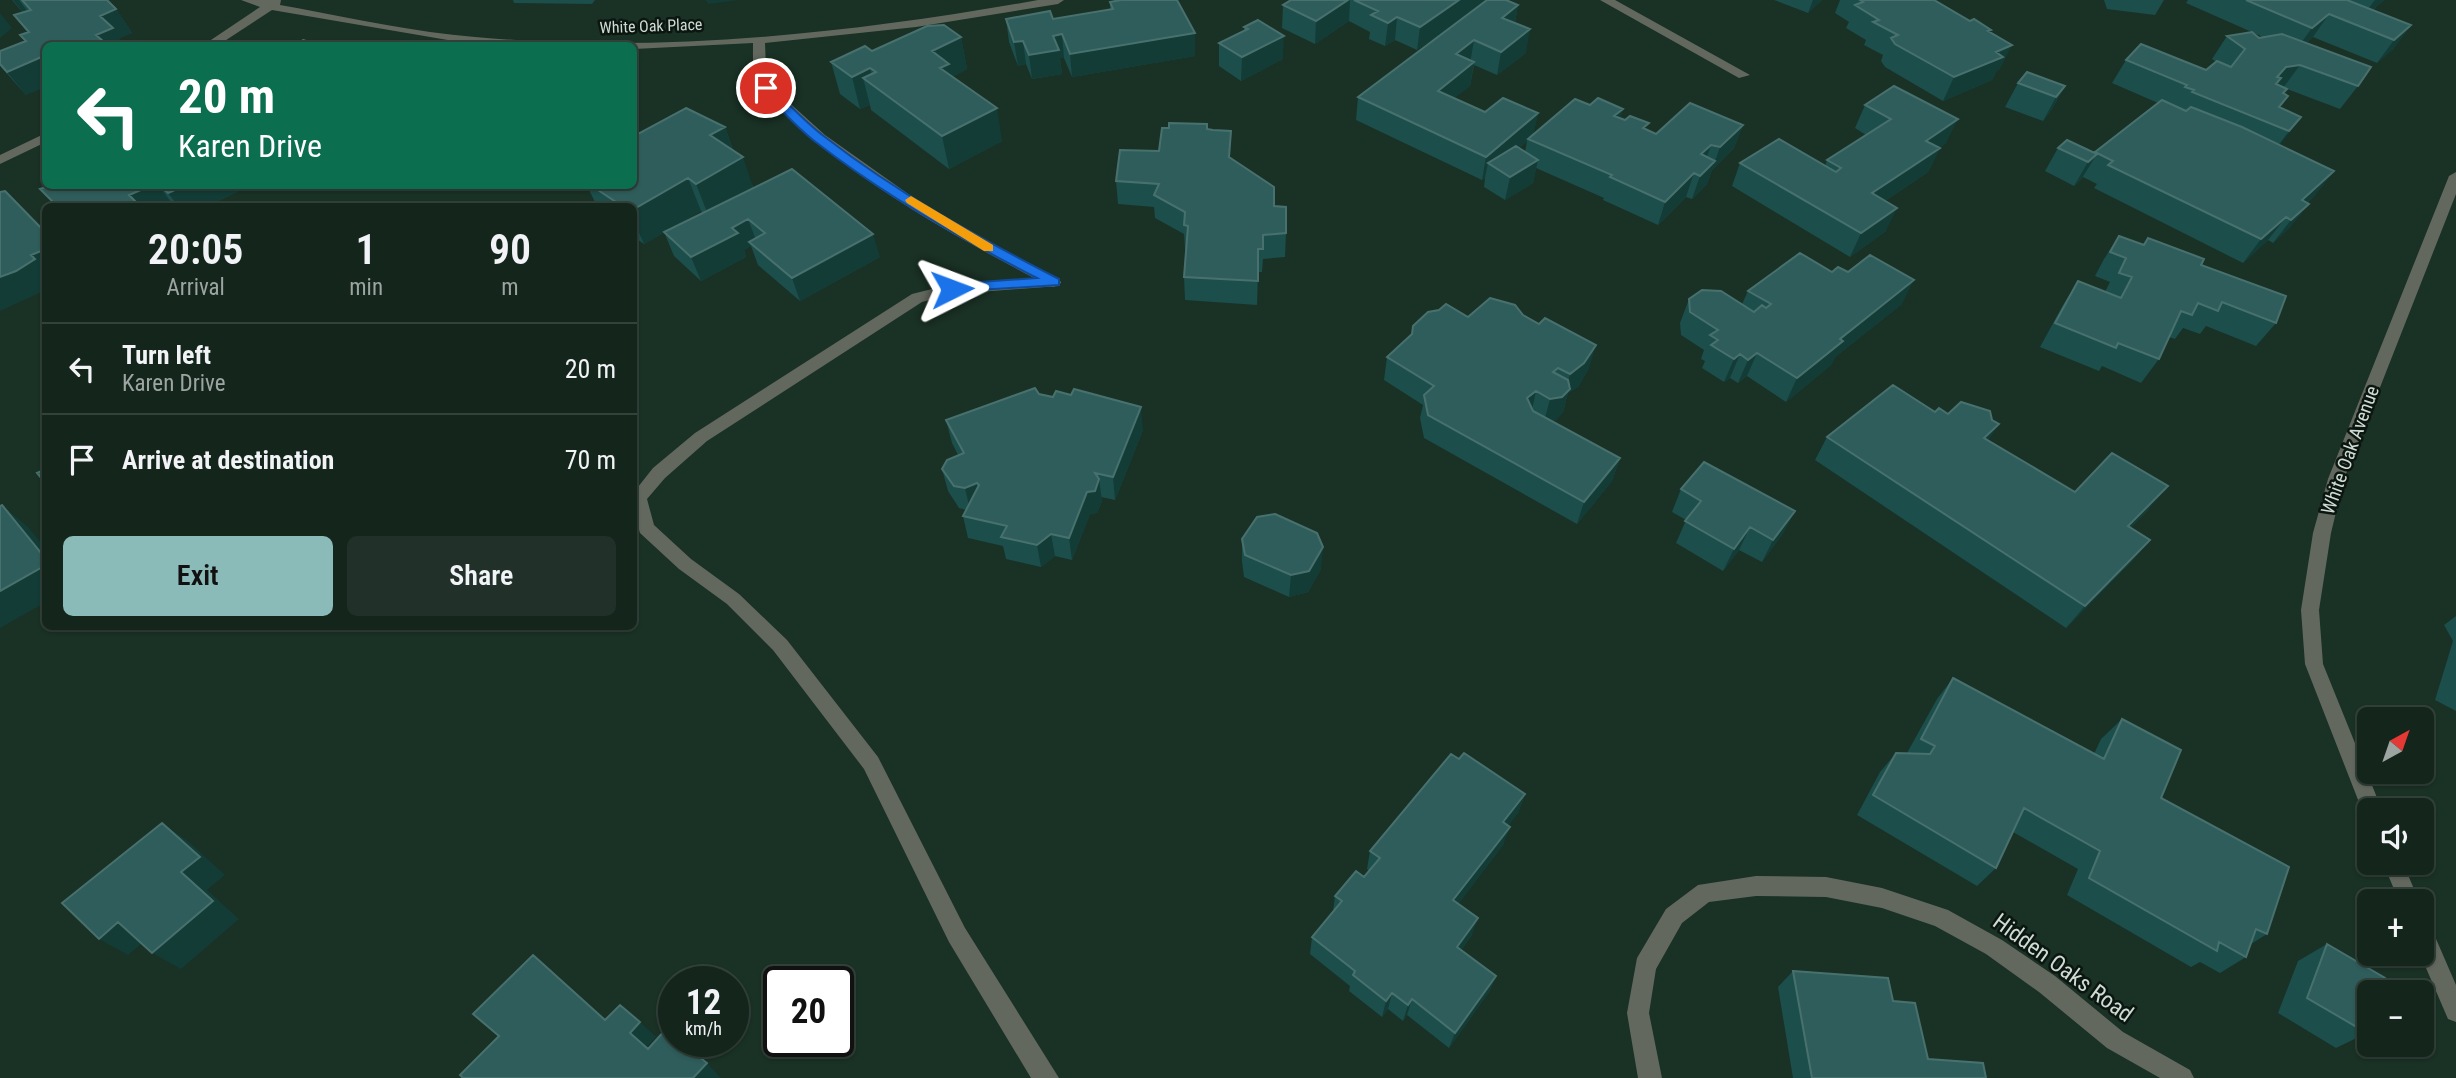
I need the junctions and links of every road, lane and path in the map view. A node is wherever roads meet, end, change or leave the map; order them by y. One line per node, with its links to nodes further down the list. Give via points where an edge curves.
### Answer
1 (247, 0): 4 (street, White Oak Place)
2 (1058, 0): 5 (street, White Oak Place, via 894,26)
3 (1606, 0): 9 (street)
4 (274, 3): 6 (street); 7 (street, White Oak Place, via 475,41)
5 (759, 39): 8 (street, White Oak Place); 16 (street, via 759,69 766,88 819,139 988,248 1054,282 952,289 916,298 701,437 638,498 646,528 733,599 780,645 871,763 957,935)
6 (214, 42)
7 (517, 42)
8 (637, 43)
9 (1744, 75)
10 (42, 139): 11 (street)
11 (0, 160)
12 (2456, 176): 13 (street, White Oak Avenue, via 2336,479 2310,610 2314,664)
13 (2367, 798)
14 (2434, 960): 15 (street)
15 (2456, 1011)
16 (1046, 1078)
17 (1650, 1078): 18 (street, Hidden Oaks Road, via 1638,1013 1645,966 1674,916 1705,892 1756,886 1826,887 1882,898 1940,917 2047,984 2115,1040)
18 (2182, 1078)

